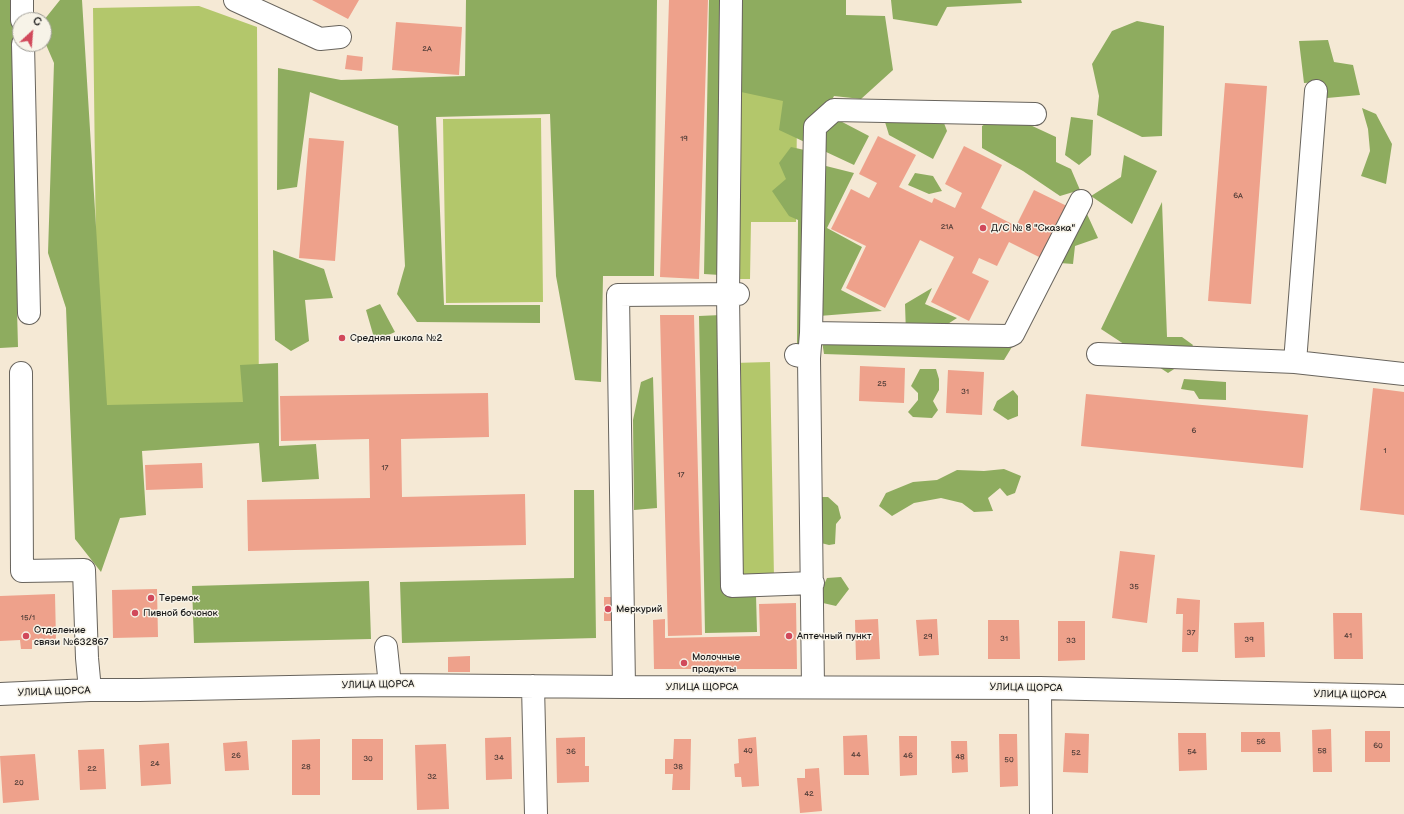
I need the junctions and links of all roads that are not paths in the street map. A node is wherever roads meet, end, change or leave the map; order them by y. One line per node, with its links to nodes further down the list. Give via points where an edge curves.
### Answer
1 (22, 0): 4 (street)
2 (235, 0): 5 (street, via 320,39)
3 (731, 0): 10 (street)
4 (22, 12)
5 (340, 38)
6 (23, 52): 11 (street)
7 (1316, 90): 14 (street)
8 (1035, 114): 12 (street, via 834,110 816,127)
9 (1081, 201): 12 (street, via 1013,334 1009,336)
10 (733, 294): 17 (street, via 732,586); 21 (street, via 618,296)
11 (29, 313)
12 (811, 333): 17 (street, via 802,356)
13 (1098, 354): 14 (street)
14 (1295, 362): 16 (street)
15 (21, 373): 24 (street, via 22,571 84,570)
16 (1404, 374)
17 (813, 583): 22 (street)
18 (386, 647): 19 (street)
19 (390, 685): 20 (street, УЛИЦА ЩОРСА); 24 (street, УЛИЦА ЩОРСА, via 138,686)
20 (533, 686): 21 (street, УЛИЦА ЩОРСА); 27 (street)
21 (624, 687): 22 (street, УЛИЦА ЩОРСА)
22 (814, 687): 23 (street, УЛИЦА ЩОРСА)
23 (1040, 688): 26 (street, УЛИЦА ЩОРСА); 28 (street)
24 (90, 690): 25 (street, УЛИЦА ЩОРСА)
25 (1, 695)
26 (1404, 696)
27 (536, 814)
28 (1040, 814)

